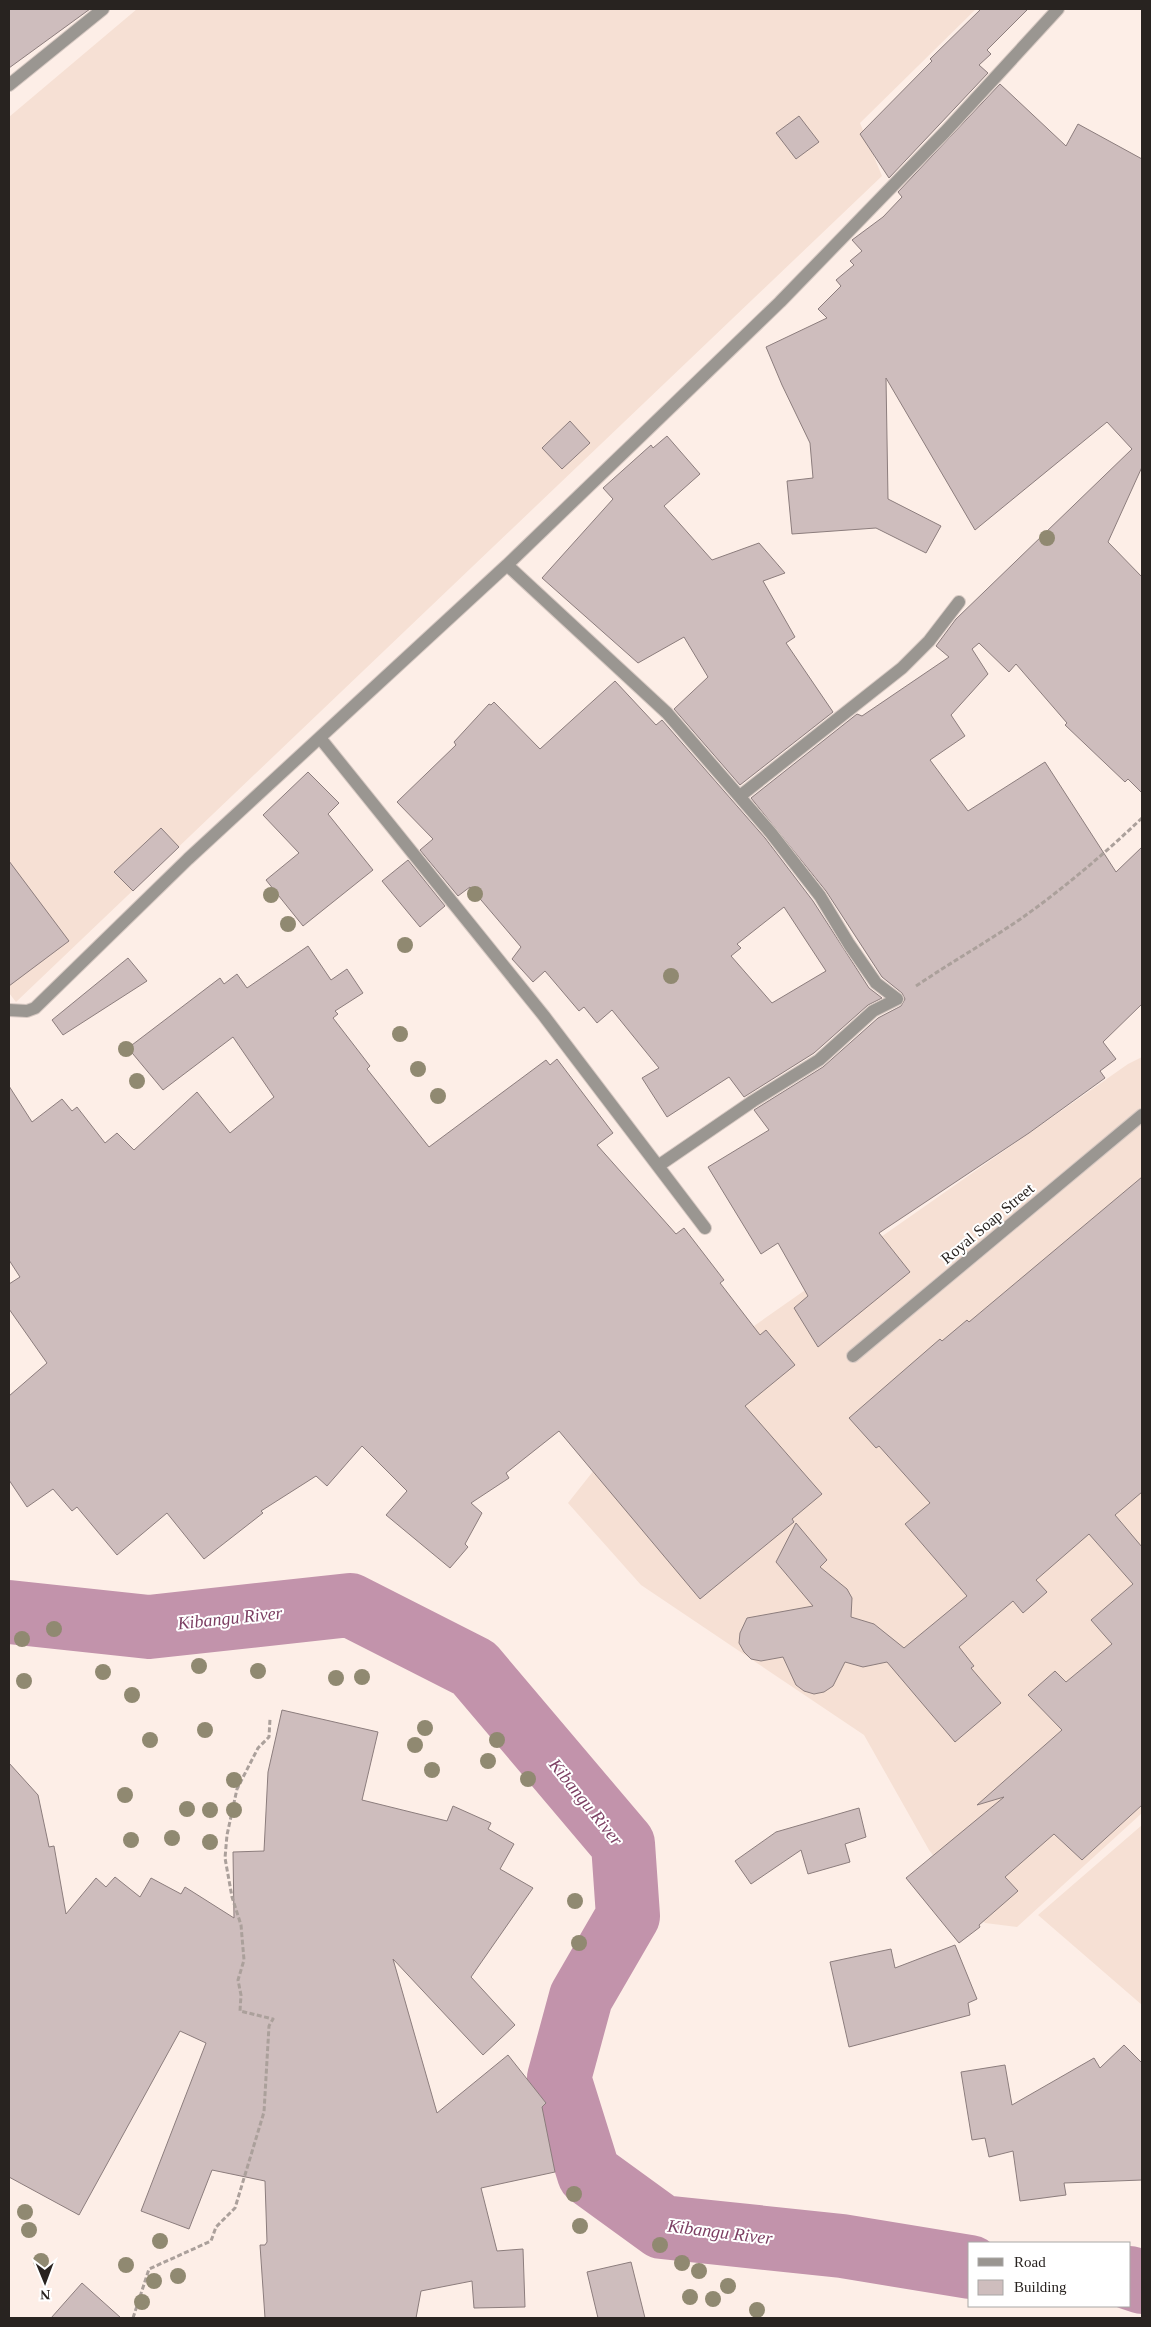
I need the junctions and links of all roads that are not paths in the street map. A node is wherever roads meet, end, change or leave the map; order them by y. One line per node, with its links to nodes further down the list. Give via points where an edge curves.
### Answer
1 (103, 9): 3 (street)
2 (1058, 9): 4 (street, via 946,132 780,302)
3 (9, 85)
4 (507, 565): 6 (street); 7 (street, via 667,713)
5 (959, 602): 7 (street, via 929,641 902,668)
6 (320, 738): 8 (street, via 188,859 35,1008); 10 (street, via 544,1016)
7 (740, 796): 10 (street, via 820,896 876,983 897,999 873,1011 819,1060)
8 (9, 1010)
9 (1142, 1115): 12 (street, Royal Soap Street)
10 (658, 1166): 11 (street)
11 (705, 1228)
12 (853, 1356)

